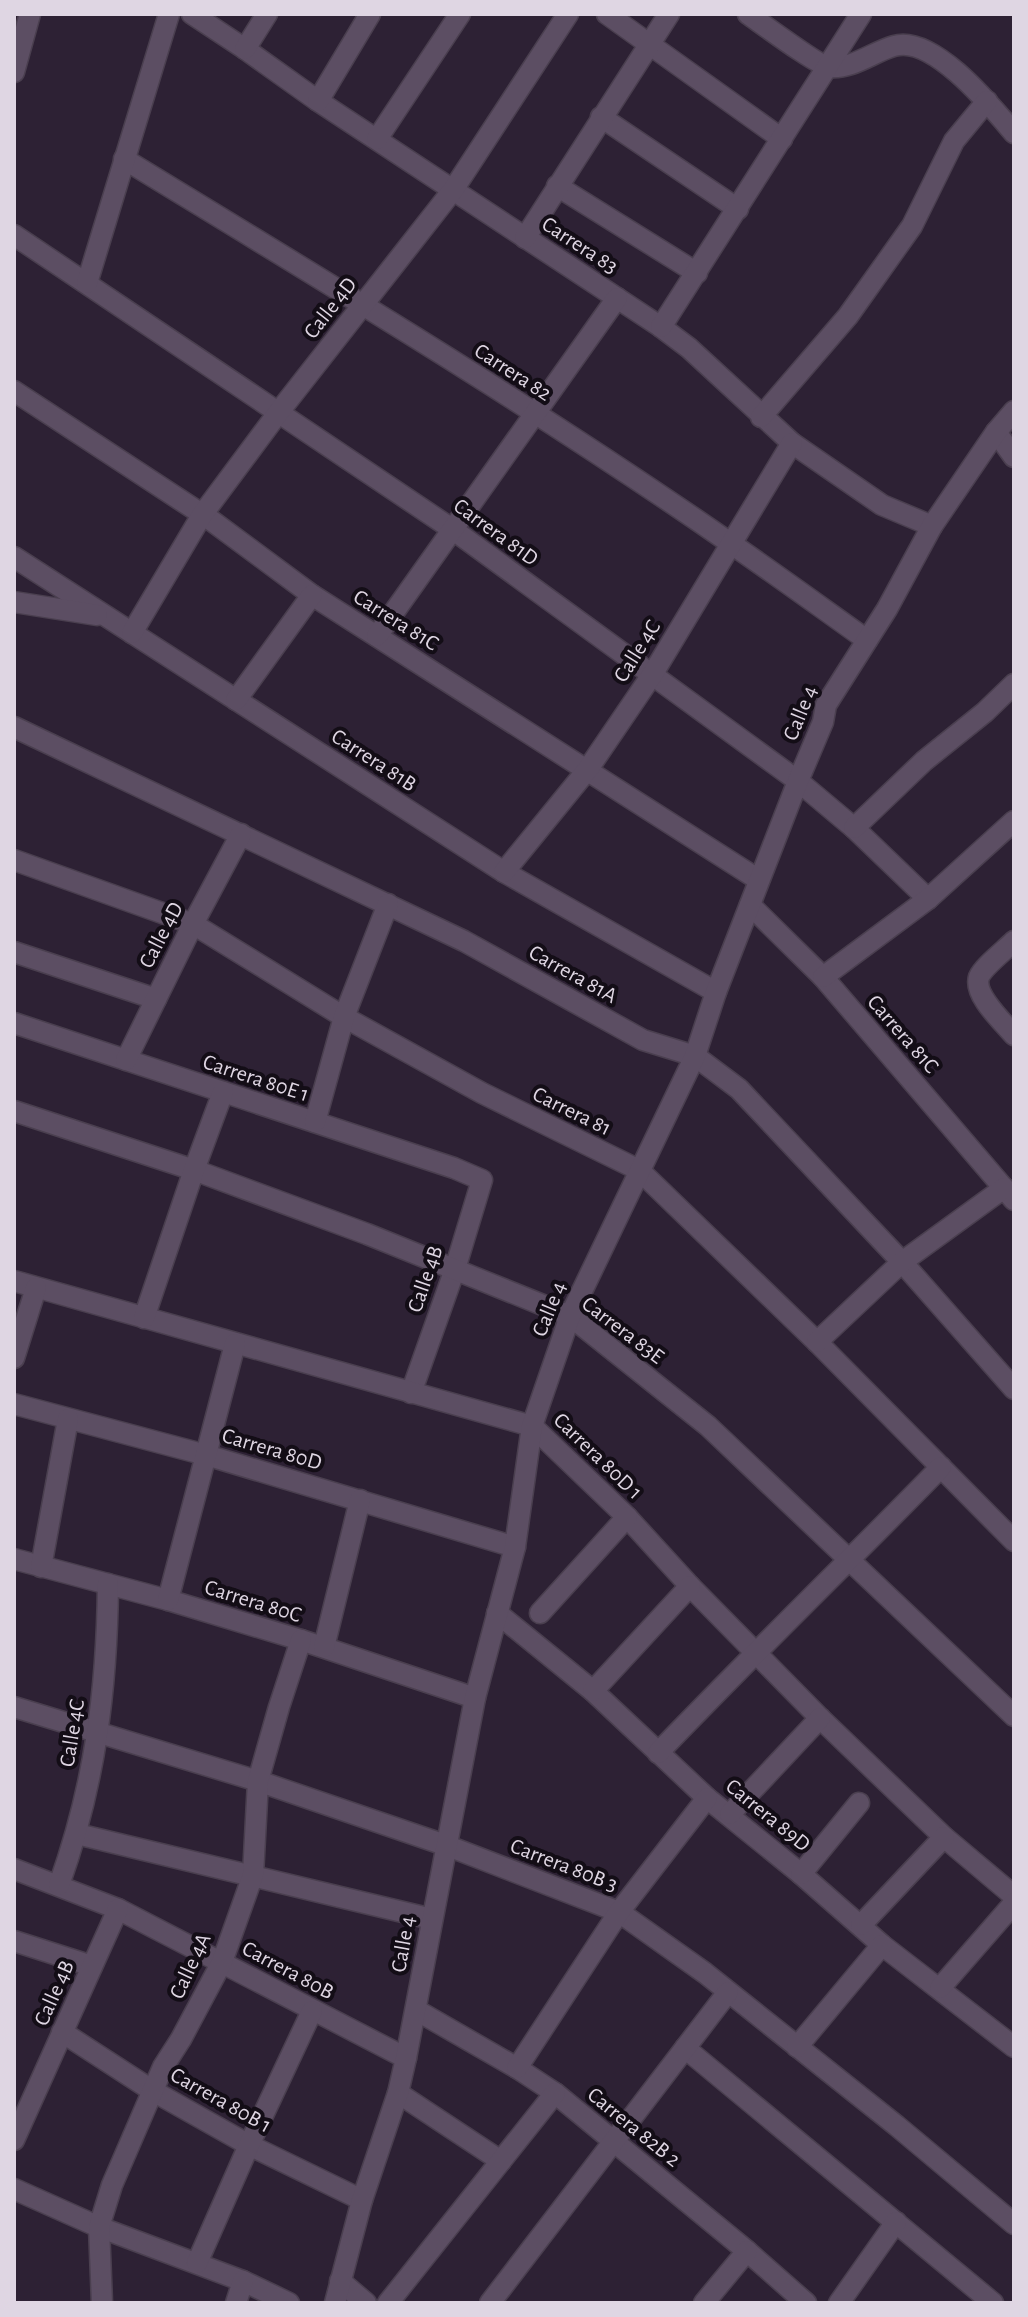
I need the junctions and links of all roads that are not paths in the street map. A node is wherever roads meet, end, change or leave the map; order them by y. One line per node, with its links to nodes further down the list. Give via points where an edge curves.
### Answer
1 (30, 14): 15 (street)
2 (169, 14): 22 (street)
3 (192, 14): 13 (street, Carrera 83)
4 (267, 14): 13 (street)
5 (370, 14): 16 (street)
6 (460, 14): 20 (street)
7 (568, 14): 24 (street, Calle 4D)
8 (607, 14): 12 (street)
9 (669, 14): 12 (street)
10 (861, 14): 14 (street)
11 (756, 16): 14 (street)
12 (649, 44): 18 (street); 21 (street)
13 (245, 49): 16 (street, Carrera 83)
14 (827, 68): 17 (street, via 912,44 944,61); 21 (street)
15 (14, 72)
16 (318, 101): 20 (street, Carrera 83)
17 (987, 101): 19 (street); 37 (street, via 954,141 912,226 848,316)
18 (601, 117): 23 (street); 25 (street)
19 (1014, 133)
20 (377, 139): 24 (street, Carrera 83)
21 (782, 139): 25 (street)
22 (124, 159): 29 (street); 31 (street, Carrera 82)
23 (557, 186): 27 (street); 28 (street)
24 (453, 190): 27 (street, Carrera 83); 31 (street, Calle 4D)
25 (738, 209): 28 (street)
26 (14, 235): 29 (street, Carrera 81D)
27 (525, 238): 30 (street, Carrera 83)
28 (697, 273): 32 (street)
29 (87, 283): 35 (street, Carrera 81D)
30 (617, 298): 32 (street, Carrera 83); 36 (street)
31 (363, 305): 35 (street, Calle 4D); 36 (street, Carrera 82)
32 (661, 327): 37 (street, Carrera 83)
33 (14, 391): 41 (street, Carrera 81C)
34 (1014, 411): 38 (street, Calle 4)
35 (278, 413): 41 (street, Calle 4D); 43 (street, Carrera 81D)
36 (535, 414): 43 (street); 44 (street, Carrera 82)
37 (761, 417): 39 (street, Carrera 83)
38 (996, 432): 40 (street); 42 (street, Calle 4)
39 (792, 443): 42 (street, Carrera 83, via 882,505); 44 (street, Calle 4C)
40 (1014, 457)
41 (202, 515): 46 (street, Carrera 81C); 49 (street, Calle 4D)
42 (932, 526): 51 (street, Calle 4)
43 (452, 529): 50 (street); 52 (street, Carrera 81D)
44 (731, 544): 51 (street, Carrera 82); 52 (street, Calle 4C)
45 (14, 557): 48 (street, Carrera 81B)
46 (312, 595): 50 (street, Carrera 81C); 54 (street)
47 (14, 602): 48 (street)
48 (107, 617): 49 (street, Carrera 81B)
49 (132, 633): 54 (street, Carrera 81B)
50 (377, 636): 56 (street, Carrera 81C)
51 (867, 640): 57 (street, Calle 4, via 826,705)
52 (652, 675): 56 (street, Calle 4C); 57 (street, Carrera 81D)
53 (1014, 684): 59 (street)
54 (236, 700): 62 (street, Carrera 81B)
55 (14, 727): 60 (street, Carrera 81A)
56 (588, 769): 62 (street, Calle 4C); 63 (street, Carrera 81C)
57 (798, 781): 59 (street, Carrera 81D); 63 (street, Calle 4)
58 (1014, 821): 64 (street)
59 (854, 828): 64 (street, Carrera 81D)
60 (241, 834): 65 (street, Carrera 81A); 67 (street, Calle 4D)
61 (14, 860): 67 (street, Carrera 81)
62 (504, 872): 71 (street, Carrera 81B)
63 (759, 880): 66 (street, Calle 4)
64 (928, 899): 70 (street)
65 (388, 904): 73 (street); 76 (street, Carrera 81A, via 643,1040)
66 (750, 905): 70 (street, Carrera 81C); 71 (street, Calle 4)
67 (193, 924): 72 (street, Calle 4D); 73 (street, Carrera 81)
68 (1014, 941): 75 (street, via 979,975 978,984 982,997)
69 (14, 952): 72 (street)
70 (823, 977): 84 (street, Carrera 81C)
71 (716, 992): 76 (street, Calle 4)
72 (156, 999): 77 (street, Calle 4D)
73 (344, 1017): 80 (street); 82 (street, Carrera 81)
74 (14, 1023): 77 (street, Carrera 80E 1)
75 (1014, 1035)
76 (695, 1056): 82 (street, Calle 4); 85 (street, Carrera 81A, via 739,1089)
77 (126, 1060): 78 (street, Carrera 80E 1)
78 (223, 1092): 80 (street, Carrera 80E 1); 81 (street)
79 (14, 1111): 81 (street, Carrera 83E)
80 (315, 1122): 83 (street, Carrera 80E 1)
81 (194, 1170): 86 (street, Carrera 83E); 90 (street)
82 (639, 1170): 89 (street, Calle 4); 91 (street, Carrera 81)
83 (482, 1180): 86 (street, Calle 4B)
84 (1009, 1194): 85 (street)
85 (902, 1262): 91 (street); 94 (street, Carrera 81A)
86 (455, 1269): 89 (street, Carrera 83E); 95 (street, Calle 4B)
87 (14, 1281): 88 (street, Carrera 80D 1)
88 (36, 1288): 90 (street, Carrera 80D 1); 93 (street)
89 (570, 1316): 98 (street, Calle 4); 106 (street, Carrera 83E, via 708,1426)
90 (144, 1318): 92 (street, Carrera 80D 1)
91 (817, 1342): 100 (street, Carrera 81)
92 (235, 1344): 95 (street, Carrera 80D 1); 99 (street)
93 (14, 1358)
94 (1014, 1389)
95 (411, 1393): 98 (street, Carrera 80D 1)
96 (14, 1404): 97 (street, Carrera 80D)
97 (68, 1419): 99 (street, Carrera 80D); 107 (street)
98 (532, 1426): 102 (street, Carrera 80D 1); 104 (street, Calle 4)
99 (206, 1455): 101 (street, Carrera 80D); 110 (street)
100 (941, 1467): 103 (street, Carrera 81); 106 (street)
101 (360, 1500): 104 (street, Carrera 80D); 114 (street)
102 (627, 1517): 109 (street, Carrera 80D 1); 112 (street)
103 (1014, 1541)
104 (515, 1547): 111 (street, Calle 4)
105 (14, 1559): 107 (street, Carrera 80C)
106 (849, 1561): 115 (street); 119 (street, Carrera 83E)
107 (41, 1567): 108 (street, Carrera 80C)
108 (108, 1584): 110 (street, Carrera 80C); 121 (street, Calle 4C)
109 (690, 1586): 115 (street, Carrera 80D 1); 116 (street)
110 (168, 1600): 113 (street, Carrera 80C)
111 (497, 1613): 116 (street, Carrera 89D); 117 (street, Calle 4)
112 (540, 1613)
113 (301, 1640): 114 (street, Carrera 80C); 123 (street, Calle 4A)
114 (324, 1647): 117 (street, Carrera 80C)
115 (756, 1652): 120 (street, Carrera 80D 1); 122 (street)
116 (593, 1691): 122 (street, Carrera 89D)
117 (475, 1698): 129 (street, Calle 4)
118 (14, 1707): 121 (street, Carrera 80B 3)
119 (1014, 1716)
120 (820, 1718): 126 (street); 128 (street, Carrera 80D 1)
121 (99, 1731): 123 (street, Carrera 80B 3); 127 (street, Calle 4C)
122 (658, 1753): 124 (street, Carrera 89D)
123 (258, 1781): 129 (street, Carrera 80B 3); 132 (street, Calle 4A)
124 (707, 1798): 126 (street, Carrera 89D); 137 (street)
125 (859, 1803): 131 (street)
126 (730, 1814): 131 (street, Carrera 89D)
127 (77, 1834): 132 (street); 133 (street, Calle 4C)
128 (944, 1837): 134 (street, Carrera 80D 1); 139 (street)
129 (448, 1846): 137 (street, Carrera 80B 3); 138 (street, Calle 4)
130 (14, 1869): 133 (street, Carrera 80B)
131 (801, 1874): 139 (street, Carrera 89D)
132 (253, 1875): 138 (street); 142 (street, Calle 4A)
133 (59, 1885): 136 (street, Carrera 80B)
134 (1014, 1896)
135 (1014, 1903): 144 (street)
136 (118, 1909): 142 (street, Carrera 80B); 143 (street, Calle 4B)
137 (619, 1912): 145 (street, Carrera 80B 3); 153 (street)
138 (432, 1919): 146 (street, Calle 4)
139 (861, 1925): 141 (street, Carrera 89D)
140 (14, 1941): 143 (street)
141 (882, 1945): 144 (street, Carrera 89D); 149 (street)
142 (222, 1962): 147 (street, Carrera 80B); 154 (street, Calle 4A)
143 (92, 1966): 148 (street, Calle 4B)
144 (940, 1988): 150 (street, Carrera 89D)
145 (728, 1992): 149 (street, Carrera 80B 3); 151 (street)
146 (416, 2010): 152 (street, Calle 4); 153 (street, Carrera 82B 2)
147 (312, 2011): 152 (street, Carrera 80B); 159 (street)
148 (62, 2032): 154 (street, Carrera 80B 1); 157 (street, Calle 4B)
149 (797, 2047): 164 (street, Carrera 80B 3)
150 (1014, 2047)
151 (685, 2048): 158 (street); 163 (street)
152 (406, 2058): 155 (street, Calle 4)
153 (517, 2068): 156 (street, Carrera 82B 2)
154 (153, 2091): 159 (street, Carrera 80B 1); 165 (street, Calle 4A)
155 (398, 2093): 160 (street); 162 (street, Calle 4)
156 (555, 2093): 158 (street, Carrera 82B 2); 160 (street)
157 (14, 2140)
158 (613, 2142): 166 (street, Carrera 82B 2); 176 (street)
159 (249, 2145): 162 (street, Carrera 80B 1); 167 (street)
160 (501, 2161): 175 (street)
161 (14, 2189): 165 (street)
162 (362, 2200): 169 (street, Calle 4)
163 (896, 2222): 179 (street); 180 (street)
164 (1014, 2224)
165 (99, 2227): 167 (street); 170 (street, Calle 4A)
166 (747, 2251): 177 (street); 178 (street, Carrera 82B 2)
167 (197, 2263): 168 (street)
168 (243, 2281): 171 (street); 172 (street)
169 (340, 2281): 173 (street, Calle 4); 174 (street)
170 (102, 2303)
171 (236, 2303)
172 (289, 2303)
173 (335, 2303)
174 (366, 2303)
175 (388, 2303)
176 (490, 2303)
177 (704, 2303)
178 (806, 2303)
179 (839, 2303)
180 (993, 2303)

